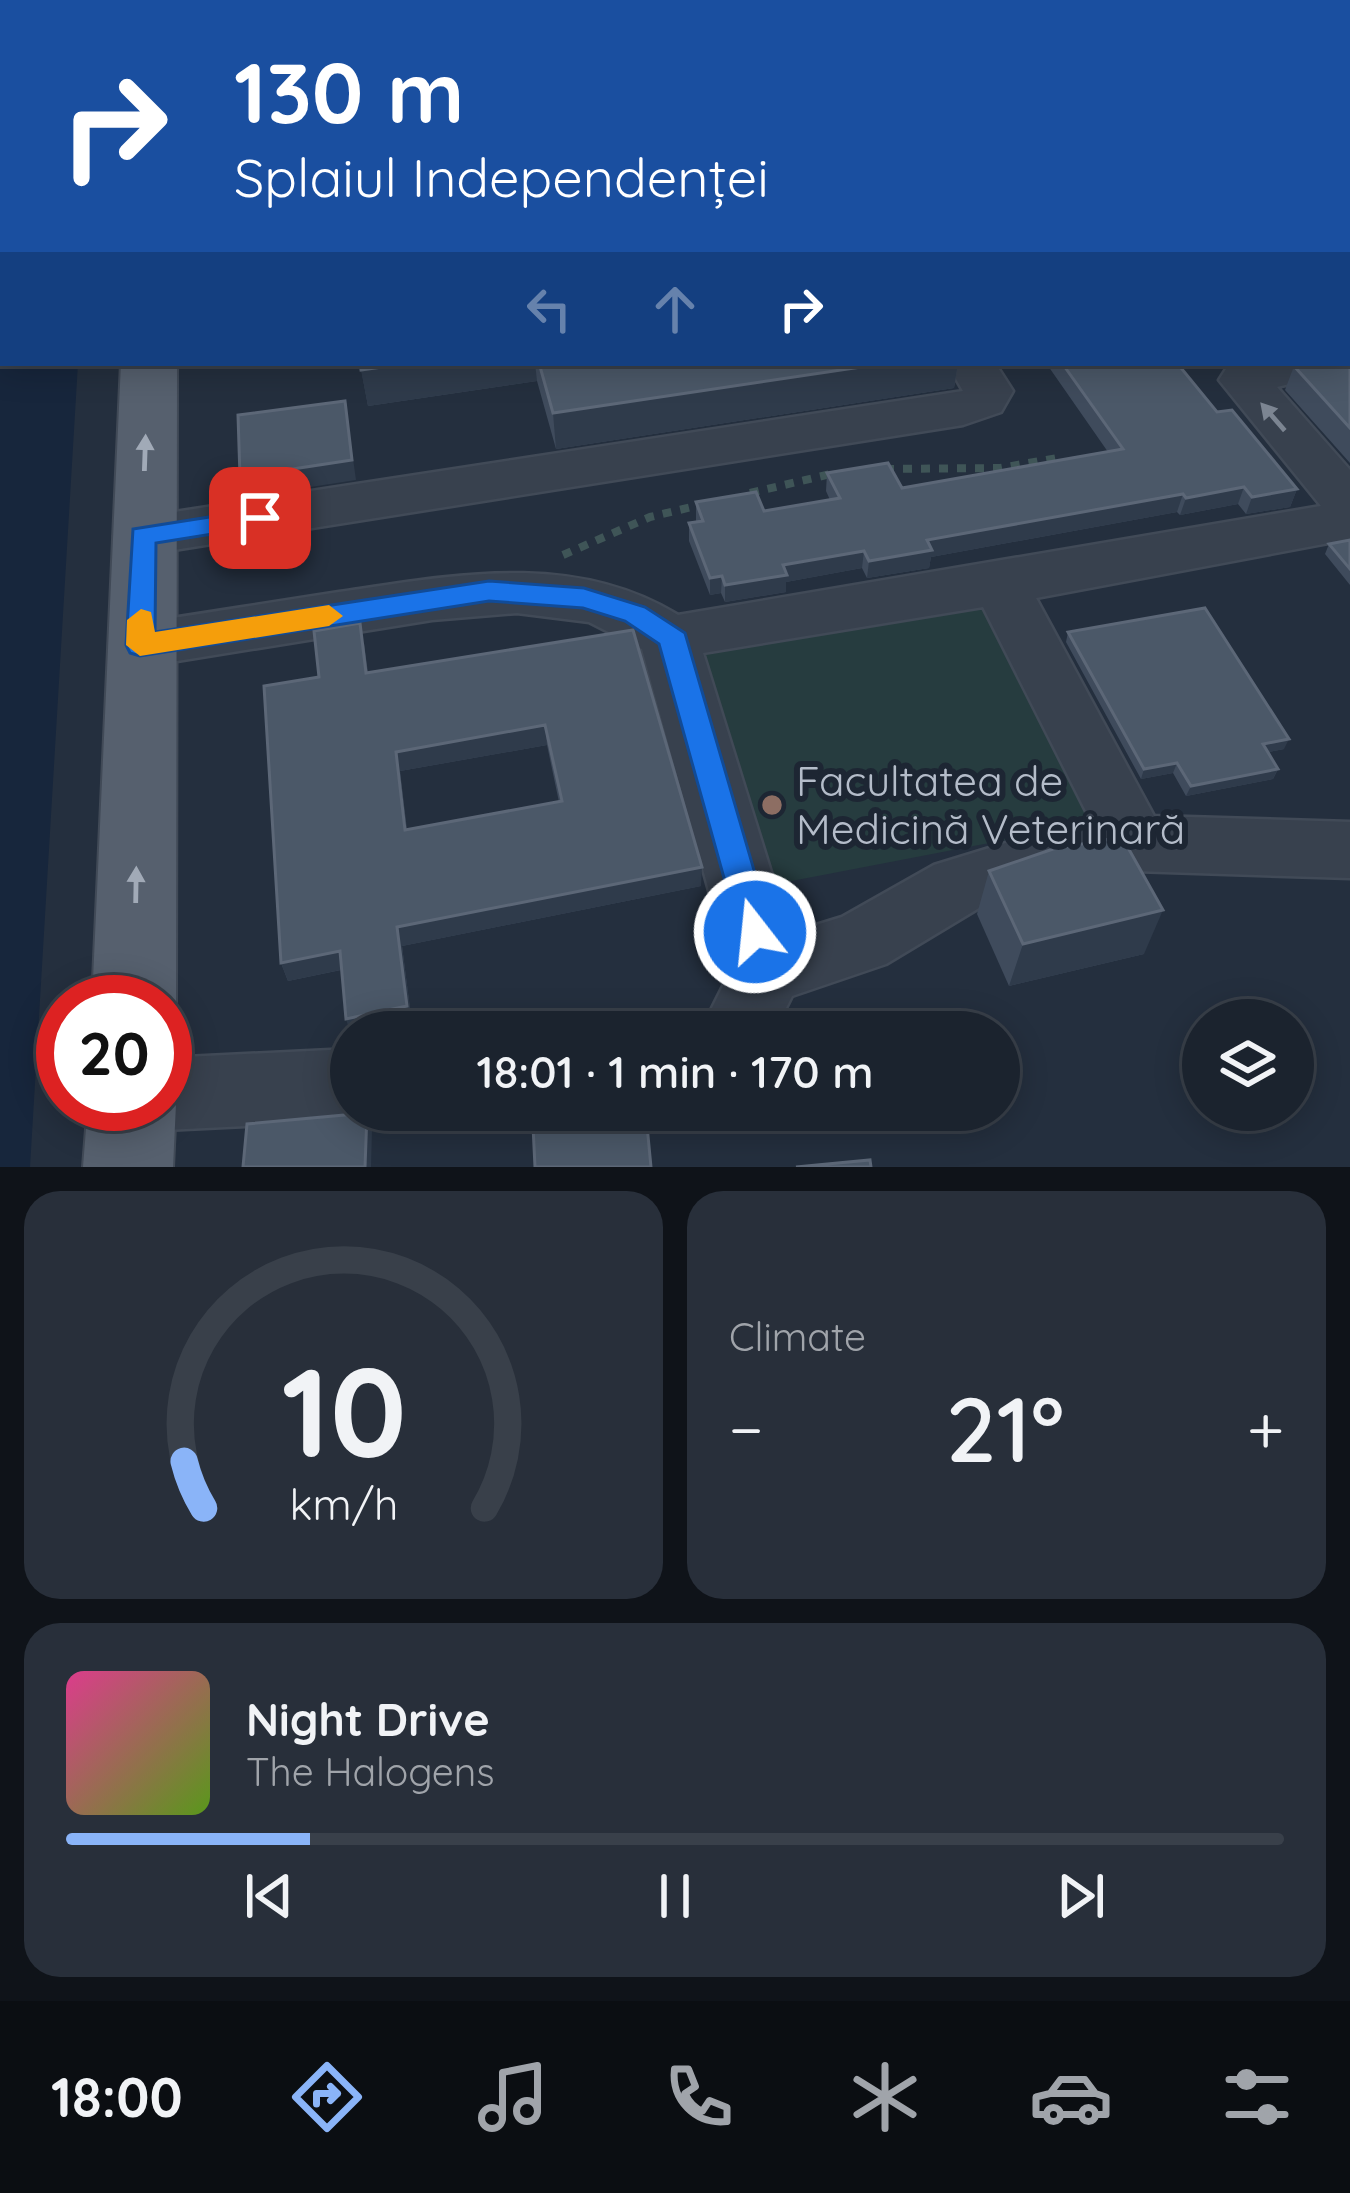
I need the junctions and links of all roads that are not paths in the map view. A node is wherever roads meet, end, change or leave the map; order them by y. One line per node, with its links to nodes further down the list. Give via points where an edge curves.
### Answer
1 (149, 366): 6 (main road, one-way to 1)
2 (973, 366): 6 (lane, via 988,391 963,410)
3 (1301, 366): 4 (lane, one-way to 3, via 1244,380)
4 (1350, 505)
5 (1350, 520): 7 (lane)
6 (142, 536): 9 (main road)
7 (1000, 584): 8 (lane); 10 (lane)
8 (675, 640): 9 (lane, via 635,614 584,598 489,591); 13 (lane)
9 (140, 645): 12 (main road, one-way to 9)
10 (1135, 843): 11 (lane); 13 (lane, via 1039,860 958,886)
11 (1350, 850)
12 (134, 975)
13 (752, 1002)
14 (330, 1086): 15 (lane)
15 (192, 1093)
16 (130, 1131): 17 (main road)
17 (128, 1167)

